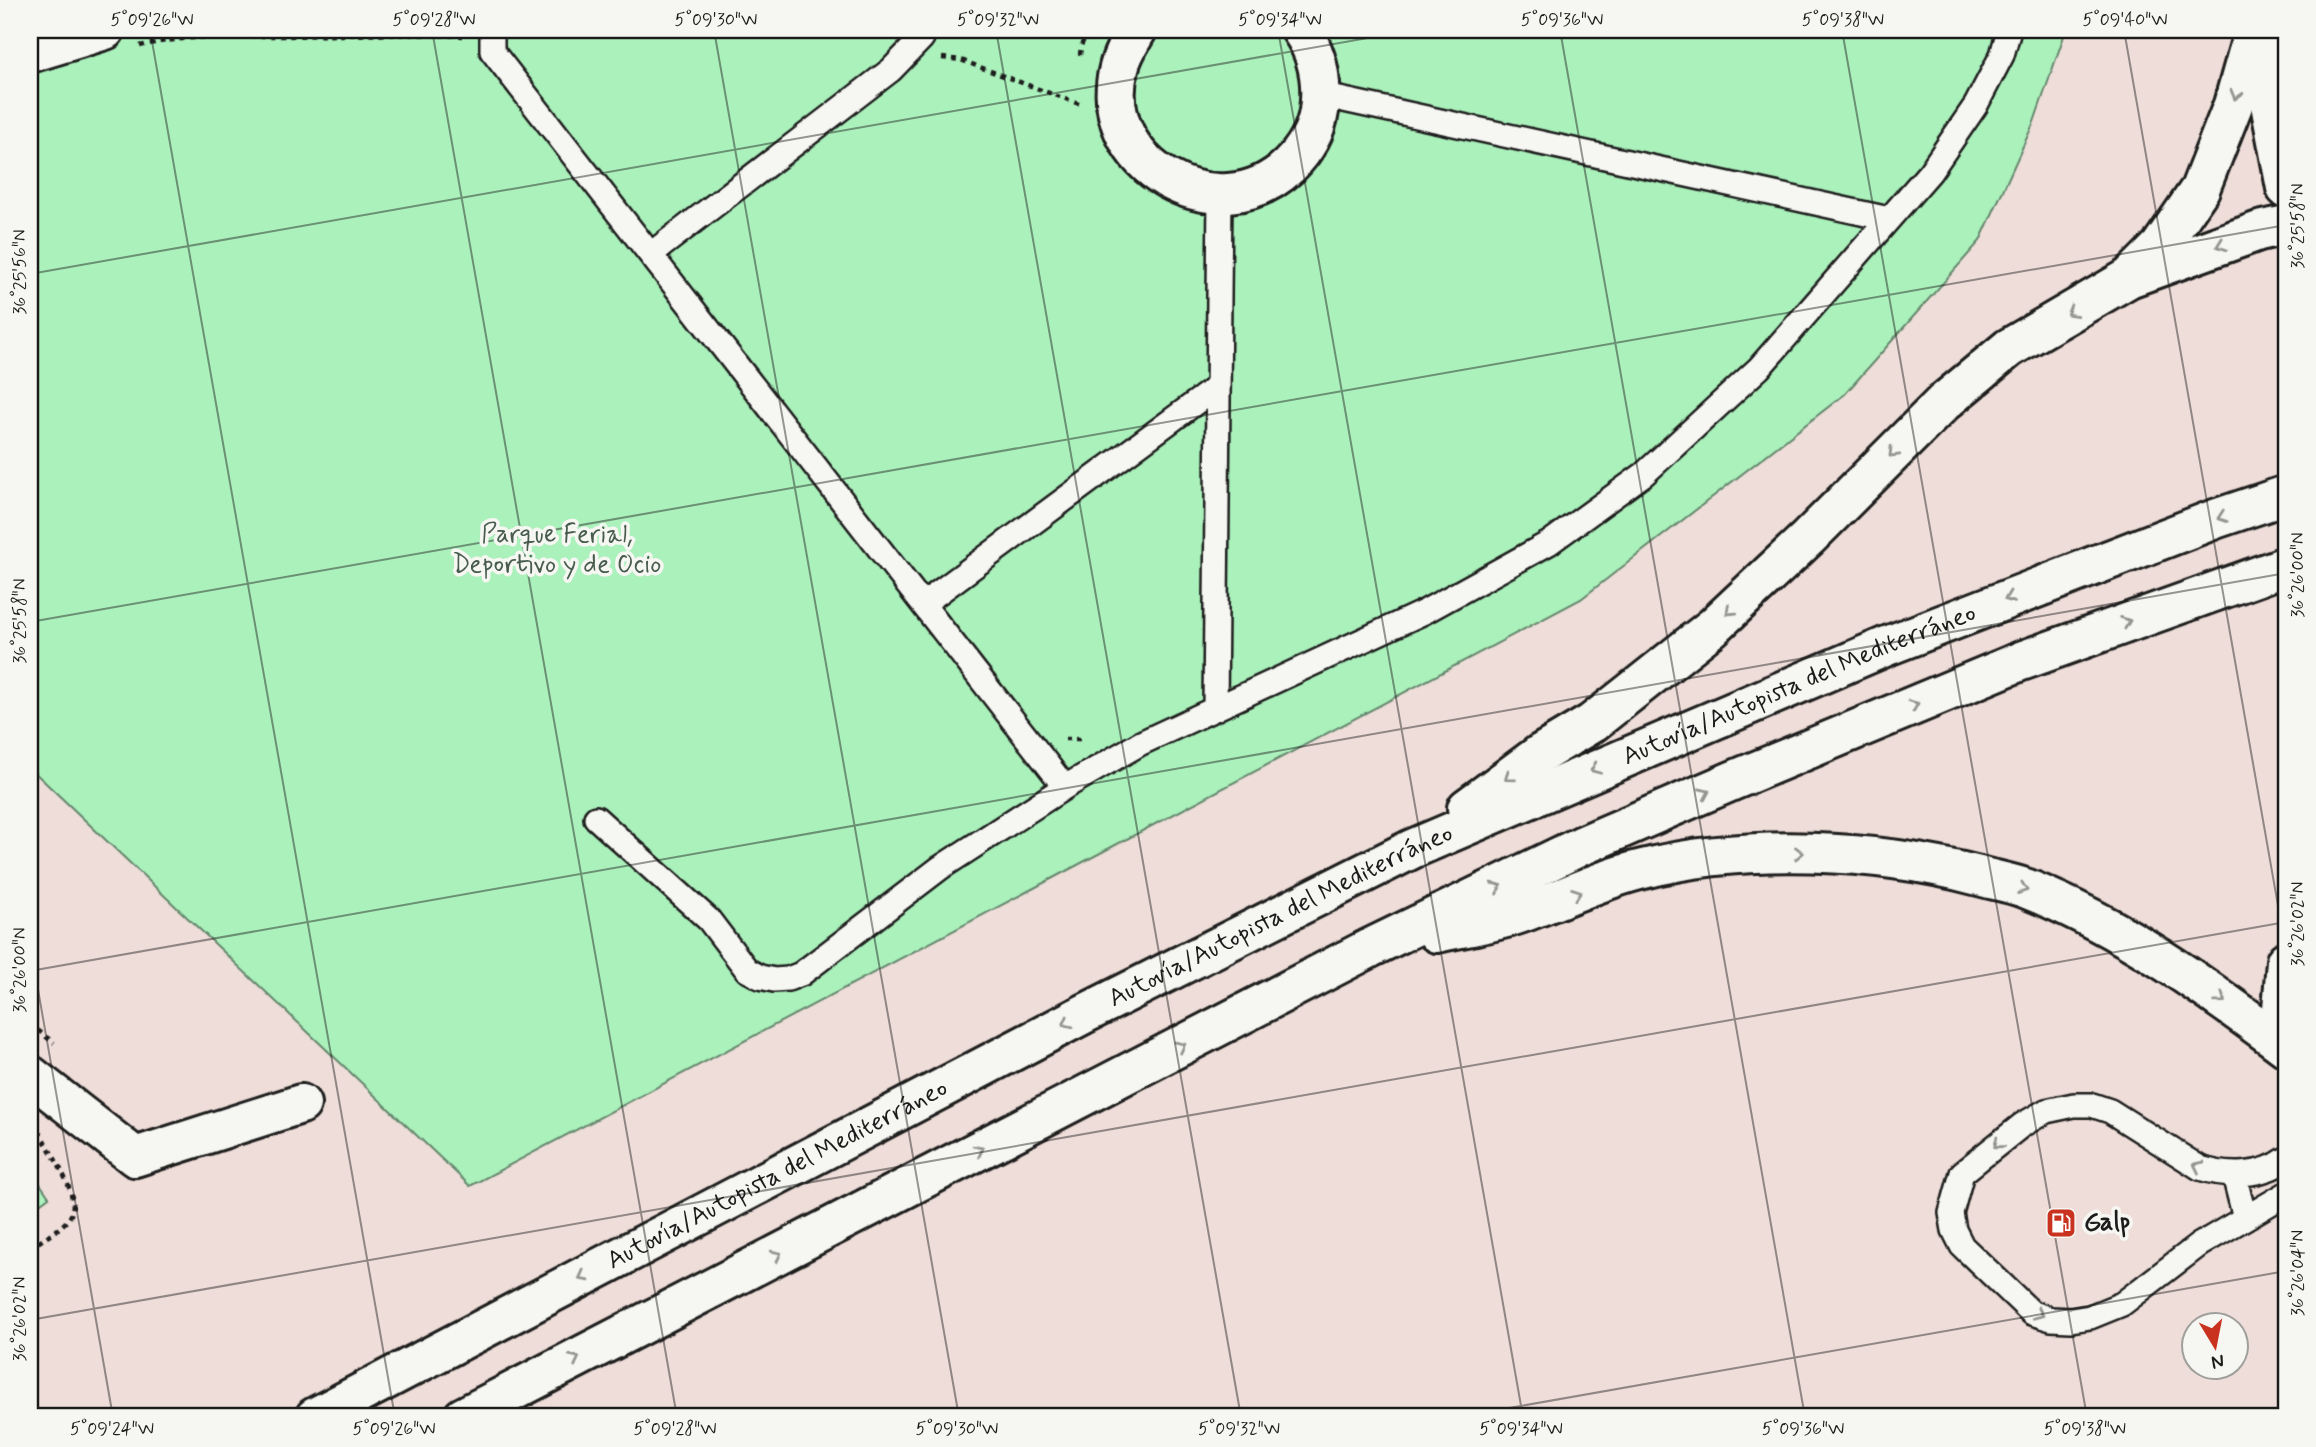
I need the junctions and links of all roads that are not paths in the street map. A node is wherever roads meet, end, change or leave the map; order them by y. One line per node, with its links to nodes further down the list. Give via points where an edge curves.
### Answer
1 (923, 30): 15 (lane, via 922,38 891,70)
2 (1137, 30): 12 (main road, via 1118,69 1118,115 1126,137 1155,172 1197,192)
3 (1301, 30): 10 (main road, via 1314,51)
4 (2009, 30): 13 (lane, via 2002,55 1976,105 1930,172)
5 (2257, 30): 9 (main road); 11 (main road); 16 (main road, one-way to 16, via 2200,189 2160,247)
6 (492, 34): 15 (lane, via 492,51)
7 (119, 39): 8 (main road)
8 (30, 53)
9 (2286, 55)
10 (1321, 95): 12 (main road, via 1310,138 1282,172 1264,184); 13 (lane)
11 (2286, 188)
12 (1220, 194): 17 (lane)
13 (1889, 219): 21 (lane, via 1759,368 1644,474 1549,543 1435,606)
14 (2286, 225): 16 (main road, one-way to 16)
15 (650, 254): 20 (lane)
16 (2129, 278): 24 (main road, one-way to 24, via 2009,348 1944,402 1713,626 1592,723 1540,754)
17 (1218, 386): 20 (lane); 21 (lane)
18 (2286, 495): 24 (main road, Autovía/Autopista del Mediterráneo, one-way to 24, via 1887,646)
19 (2286, 566): 25 (main road, one-way to 19, via 1581,846 1870,723 2021,661)
20 (923, 604): 22 (lane)
21 (1215, 709): 22 (lane, via 1141,743)
22 (1065, 787): 23 (lane, via 940,868 802,974 774,980 747,970 709,920)
23 (596, 818)
24 (1412, 849): 35 (main road, Autovía/Autopista del Mediterráneo, one-way to 35, via 1084,1014)
25 (1370, 948): 28 (main road, one-way to 28, via 1516,915 1641,869 1681,861 1798,853 1875,857 1948,868 2023,888 2105,925 2189,975); 36 (main road, one-way to 25)
26 (2286, 961): 27 (main road, via 2282,1009)
27 (2286, 1026)
28 (2286, 1047)
29 (30, 1075): 30 (main road, via 135,1157)
30 (301, 1104)
31 (2286, 1159): 32 (lane, via 2268,1169)
32 (2234, 1175): 34 (lane); 34 (lane, one-way to 34, via 2200,1168 2110,1111 2074,1105 2046,1111 2021,1125 1962,1173 1951,1213 1962,1246 2032,1313 2071,1320 2122,1304 2199,1245)
33 (2286, 1194): 34 (lane)
34 (2245, 1218)
35 (315, 1417)
36 (463, 1417)

